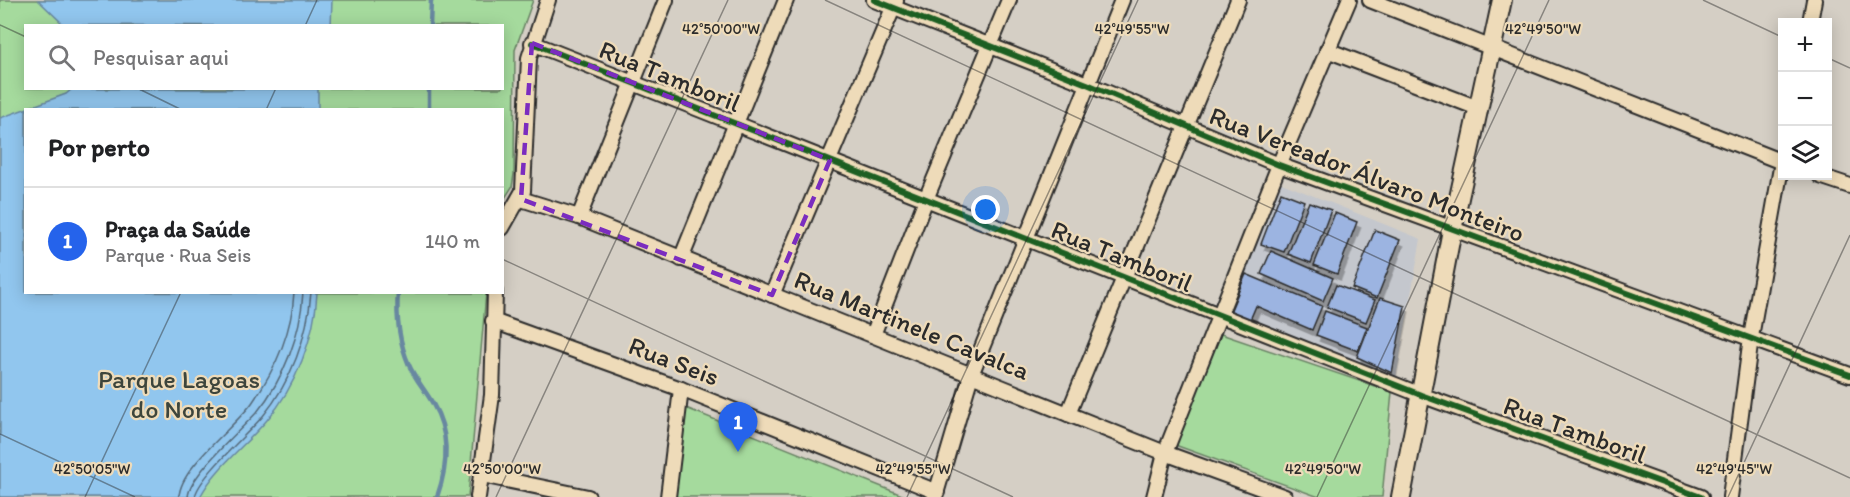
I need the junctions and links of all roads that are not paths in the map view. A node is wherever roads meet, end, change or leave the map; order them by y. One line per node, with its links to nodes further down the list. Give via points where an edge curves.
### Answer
1 (548, 0): 14 (street)
2 (666, 0): 18 (street)
3 (786, 0): 21 (street)
4 (874, 0): 12 (street, Rua Vereador Álvaro Monteiro)
5 (1010, 0): 15 (street)
6 (1122, 0): 19 (street)
7 (1238, 0): 22 (street)
8 (1349, 0): 17 (street)
9 (1371, 0): 16 (street)
10 (1502, 0): 16 (street)
11 (1814, 0): 13 (street)
12 (895, 4): 15 (street, Rua Vereador Álvaro Monteiro); 23 (street)
13 (1811, 18)
14 (532, 43): 18 (street, Rua Tamboril); 29 (street)
15 (991, 47): 19 (street, Rua Vereador Álvaro Monteiro); 30 (street)
16 (1491, 49): 20 (street); 24 (street)
17 (1327, 50): 20 (street); 25 (street)
18 (634, 81): 21 (street, Rua Tamboril); 31 (street)
19 (1087, 84): 22 (street, Rua Vereador Álvaro Monteiro); 34 (street)
20 (1478, 108): 33 (street)
21 (737, 124): 23 (street, Rua Tamboril); 35 (street)
22 (1186, 125): 25 (street, Rua Vereador Álvaro Monteiro); 36 (street)
23 (830, 160): 30 (street, Rua Tamboril); 38 (street)
24 (1778, 160)
25 (1279, 165): 33 (street, Rua Vereador Álvaro Monteiro); 39 (street)
26 (1779, 180): 42 (street)
27 (1832, 180): 28 (street)
28 (1850, 186)
29 (521, 199): 31 (street, Rua Martinele Cavalca); 32 (street)
30 (926, 199): 34 (street, Rua Tamboril); 41 (street)
31 (579, 217): 35 (street, Rua Martinele Cavalca)
32 (504, 224)
33 (1452, 230): 42 (street, Rua Vereador Álvaro Monteiro); 46 (street)
34 (1027, 238): 36 (street, Rua Tamboril); 43 (street)
35 (681, 259): 38 (street, Rua Martinele Cavalca)
36 (1123, 278): 39 (street, Rua Tamboril); 47 (street)
37 (495, 294): 40 (street)
38 (772, 295): 41 (street, Rua Martinele Cavalca)
39 (1220, 316): 46 (street, Rua Tamboril); 48 (street)
40 (493, 321): 45 (street, Rua Seis); 49 (street, via 492,395)
41 (873, 335): 43 (street, Rua Martinele Cavalca)
42 (1752, 337): 44 (street, Rua Vereador Álvaro Monteiro); 58 (street)
43 (971, 375): 47 (street, Rua Martinele Cavalca); 50 (street)
44 (1850, 375)
45 (681, 389): 50 (street, Rua Seis); 54 (street)
46 (1421, 395): 56 (street); 57 (street, Rua Tamboril)
47 (1068, 414): 48 (street, Rua Martinele Cavalca)
48 (1165, 453): 51 (street, Rua Martinele Cavalca); 55 (street)
49 (482, 475): 52 (street); 53 (street)
50 (936, 494)
51 (1279, 496)
52 (478, 497)
53 (588, 497)
54 (668, 497)
55 (1154, 497)
56 (1401, 497)
57 (1701, 497)
58 (1730, 497)

